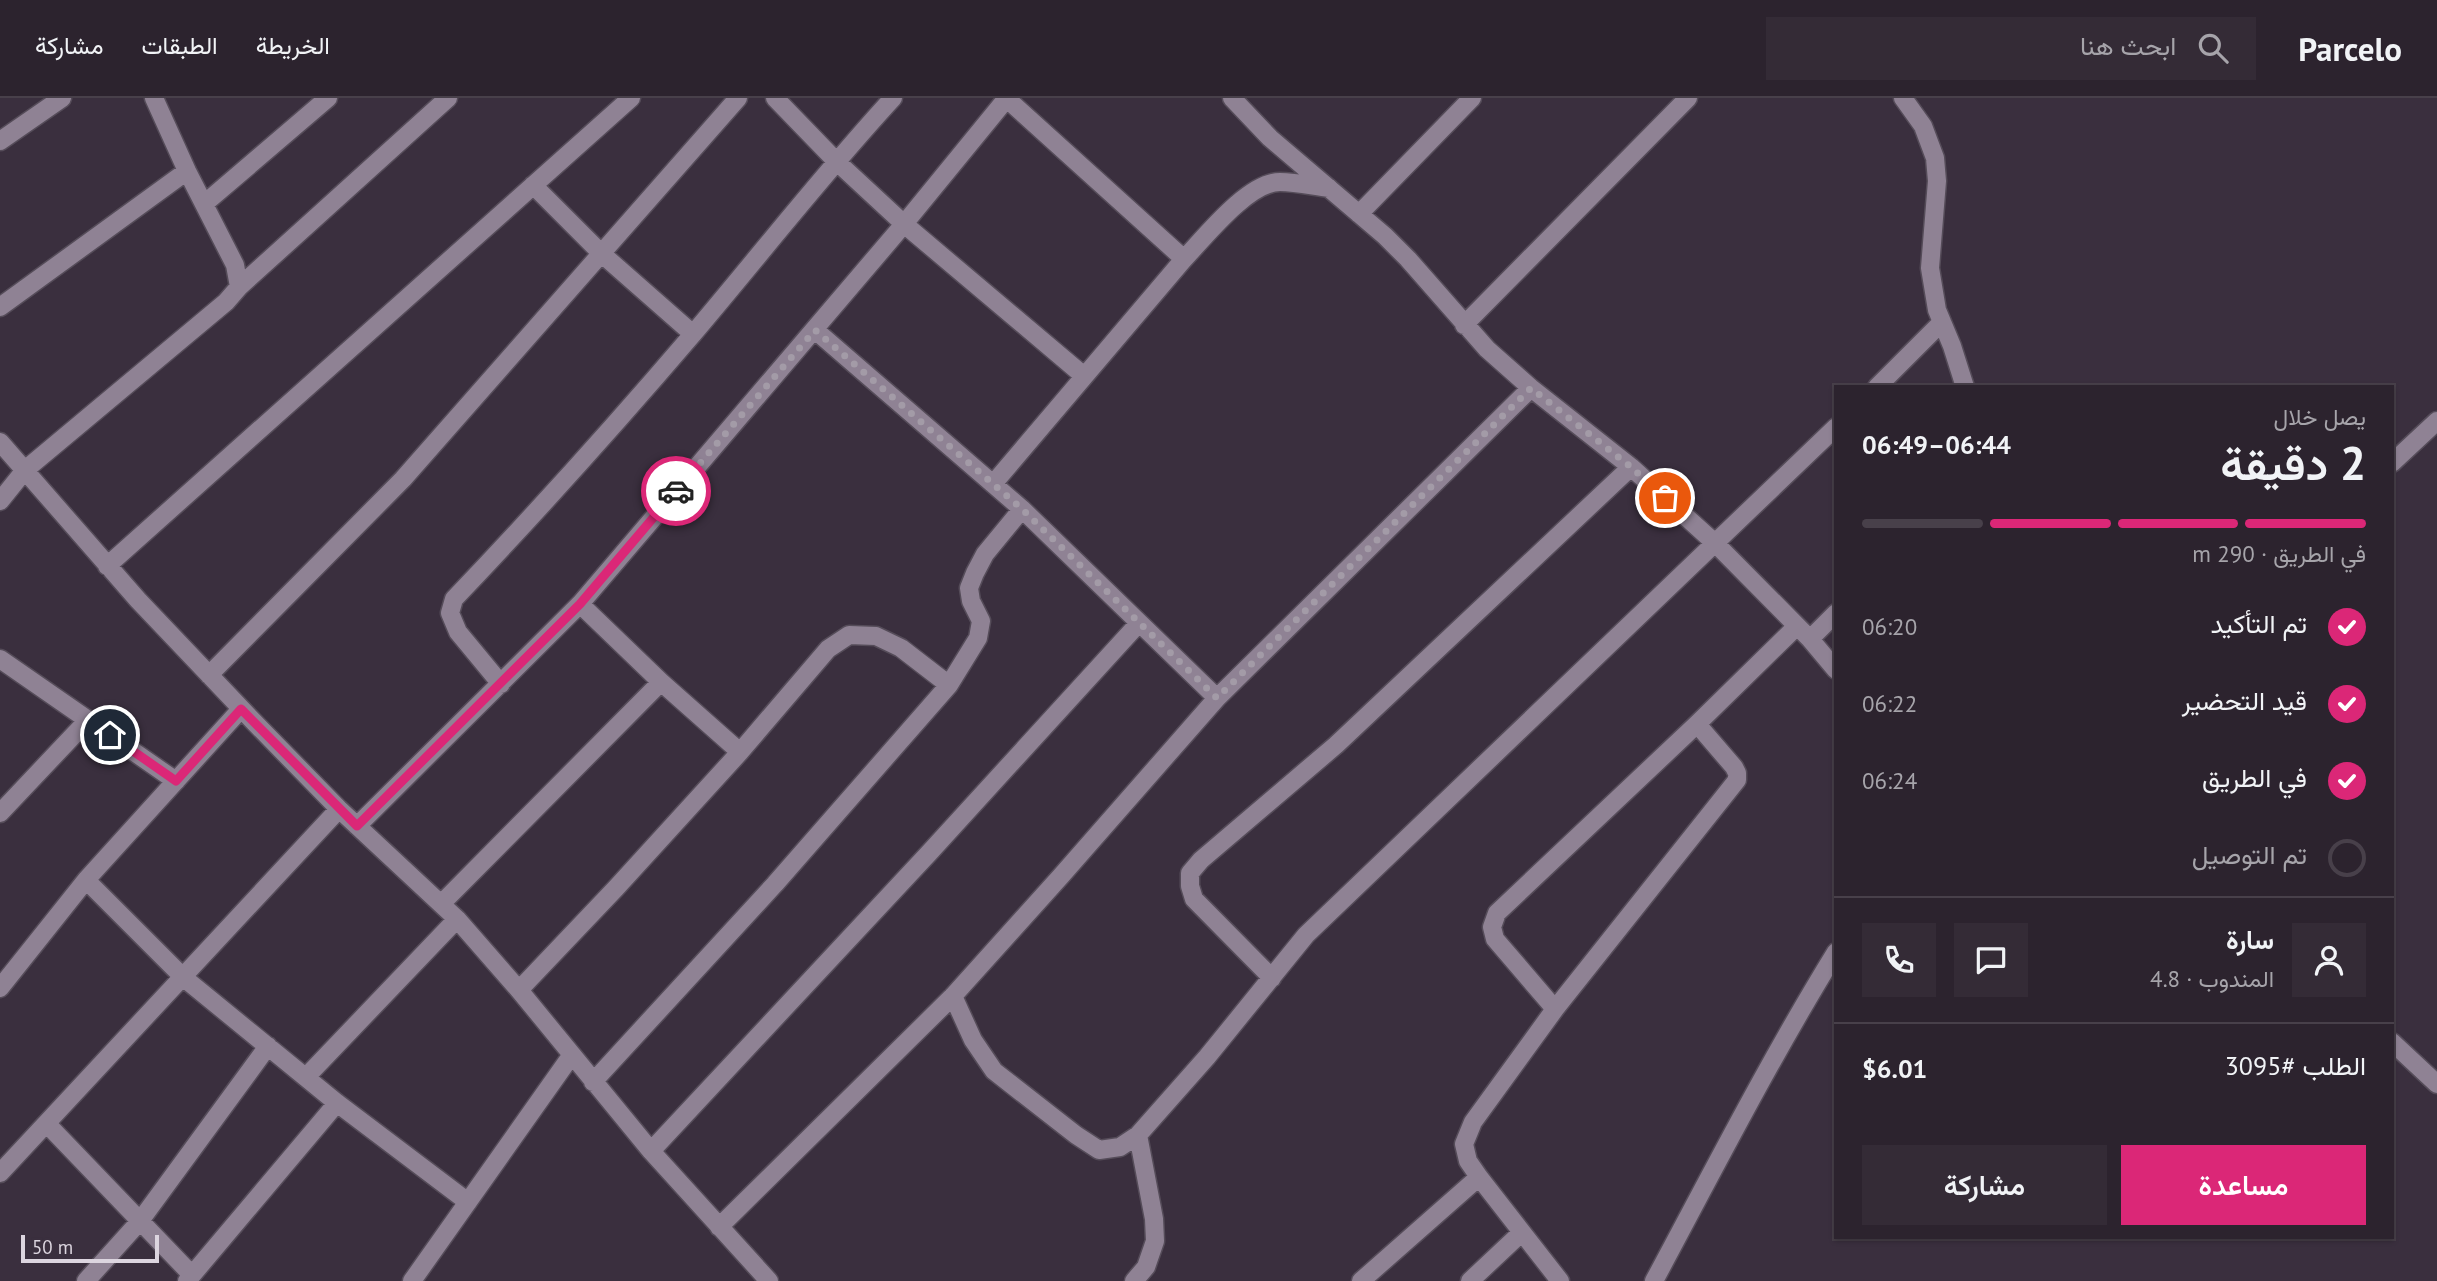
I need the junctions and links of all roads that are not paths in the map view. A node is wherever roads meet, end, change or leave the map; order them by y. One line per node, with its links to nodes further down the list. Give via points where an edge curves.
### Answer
1 (62, 98): 14 (street)
2 (154, 98): 16 (street)
3 (328, 98): 19 (street)
4 (448, 98): 24 (street)
5 (631, 98): 17 (street)
6 (738, 98): 22 (street)
7 (775, 98): 15 (street)
8 (893, 98): 15 (street)
9 (1007, 98): 21 (street); 23 (street)
10 (1232, 98): 18 (street)
11 (1472, 98): 20 (street)
12 (1688, 98): 27 (street)
13 (1903, 98): 26 (street, via 1923,125 1935,158 1930,268)
14 (0, 141)
15 (836, 161): 21 (street); 29 (street)
16 (187, 172): 19 (street); 25 (street)
17 (533, 185): 22 (street); 44 (street)
18 (1329, 188): 20 (street); 23 (street, via 1279,182 1258,188)
19 (204, 204): 24 (street, via 235,265)
20 (1359, 214): 27 (street, via 1421,272)
21 (904, 224): 28 (street); 30 (street)
22 (602, 254): 29 (street); 51 (street, via 403,480)
23 (1184, 259): 30 (street)
24 (239, 287): 39 (street)
25 (0, 307)
26 (1942, 323): 31 (street); 32 (street)
27 (1464, 325): 33 (street)
28 (815, 330): 40 (street); 45 (street)
29 (693, 334): 53 (street, via 454,599 450,613 458,632)
30 (1084, 376): 40 (street)
31 (1879, 385)
32 (1964, 385)
33 (1531, 388): 38 (street); 55 (street)
34 (2437, 421): 37 (street)
35 (1834, 429): 43 (street)
36 (0, 442): 39 (street)
37 (2394, 461)
38 (1631, 467): 43 (street); 69 (street, via 1335,745 1190,873 1194,899)
39 (24, 470): 41 (street); 44 (street)
40 (993, 484): 42 (street)
41 (0, 501)
42 (1022, 509): 47 (street); 54 (street, via 975,573 969,588 981,621 978,638)
43 (1716, 544): 48 (street); 69 (street, via 1316,925)
44 (107, 566): 51 (street)
45 (580, 604): 52 (street); 53 (street)
46 (1834, 614): 48 (street)
47 (1139, 623): 55 (street); 83 (street)
48 (1803, 633): 50 (street); 58 (street)
49 (0, 659): 57 (street)
50 (1834, 668)
51 (209, 675): 56 (street)
52 (661, 682): 59 (street); 65 (street)
53 (501, 684): 63 (street)
54 (949, 685): 59 (street, via 901,648 876,636 849,635 828,649); 78 (street)
55 (1217, 698): 72 (street)
56 (241, 709): 60 (street); 61 (street)
57 (88, 720): 60 (street); 62 (street)
58 (1697, 724): 73 (street, via 1734,767 1737,780); 73 (street, via 1497,912 1492,927 1495,939)
59 (740, 752): 71 (street)
60 (176, 781): 64 (street)
61 (339, 810): 63 (street); 68 (street)
62 (0, 813)
63 (357, 826): 65 (street)
64 (86, 880): 68 (street); 70 (street)
65 (441, 905): 66 (street)
66 (457, 919): 71 (street); 77 (street)
67 (1834, 955): 98 (street)
68 (184, 978): 75 (street); 81 (street)
69 (1272, 978): 82 (street)
70 (0, 988)
71 (519, 990): 76 (street)
72 (953, 996): 82 (street, via 972,1040 994,1070 1076,1135 1099,1150 1121,1147); 88 (street)
73 (1555, 1009): 85 (street, via 1473,1122 1464,1144)
74 (2394, 1044): 79 (street)
75 (268, 1046): 77 (street); 87 (street)
76 (571, 1056): 78 (street); 86 (street)
77 (306, 1077): 80 (street)
78 (593, 1082): 83 (street)
79 (2437, 1084)
80 (337, 1103): 86 (street); 90 (street)
81 (47, 1124): 84 (street); 87 (street)
82 (1139, 1135): 94 (street, via 1155,1241 1146,1267)
83 (651, 1151): 88 (street)
84 (0, 1173)
85 (1479, 1177): 89 (street); 95 (street)
86 (468, 1202): 92 (street)
87 (140, 1221): 90 (street); 91 (street)
88 (719, 1227): 93 (street)
89 (1521, 1233): 96 (street); 97 (street)
90 (189, 1278)
91 (86, 1281)
92 (412, 1281)
93 (769, 1281)
94 (1134, 1281)
95 (1361, 1281)
96 (1470, 1281)
97 (1560, 1281)
98 (1654, 1281)

